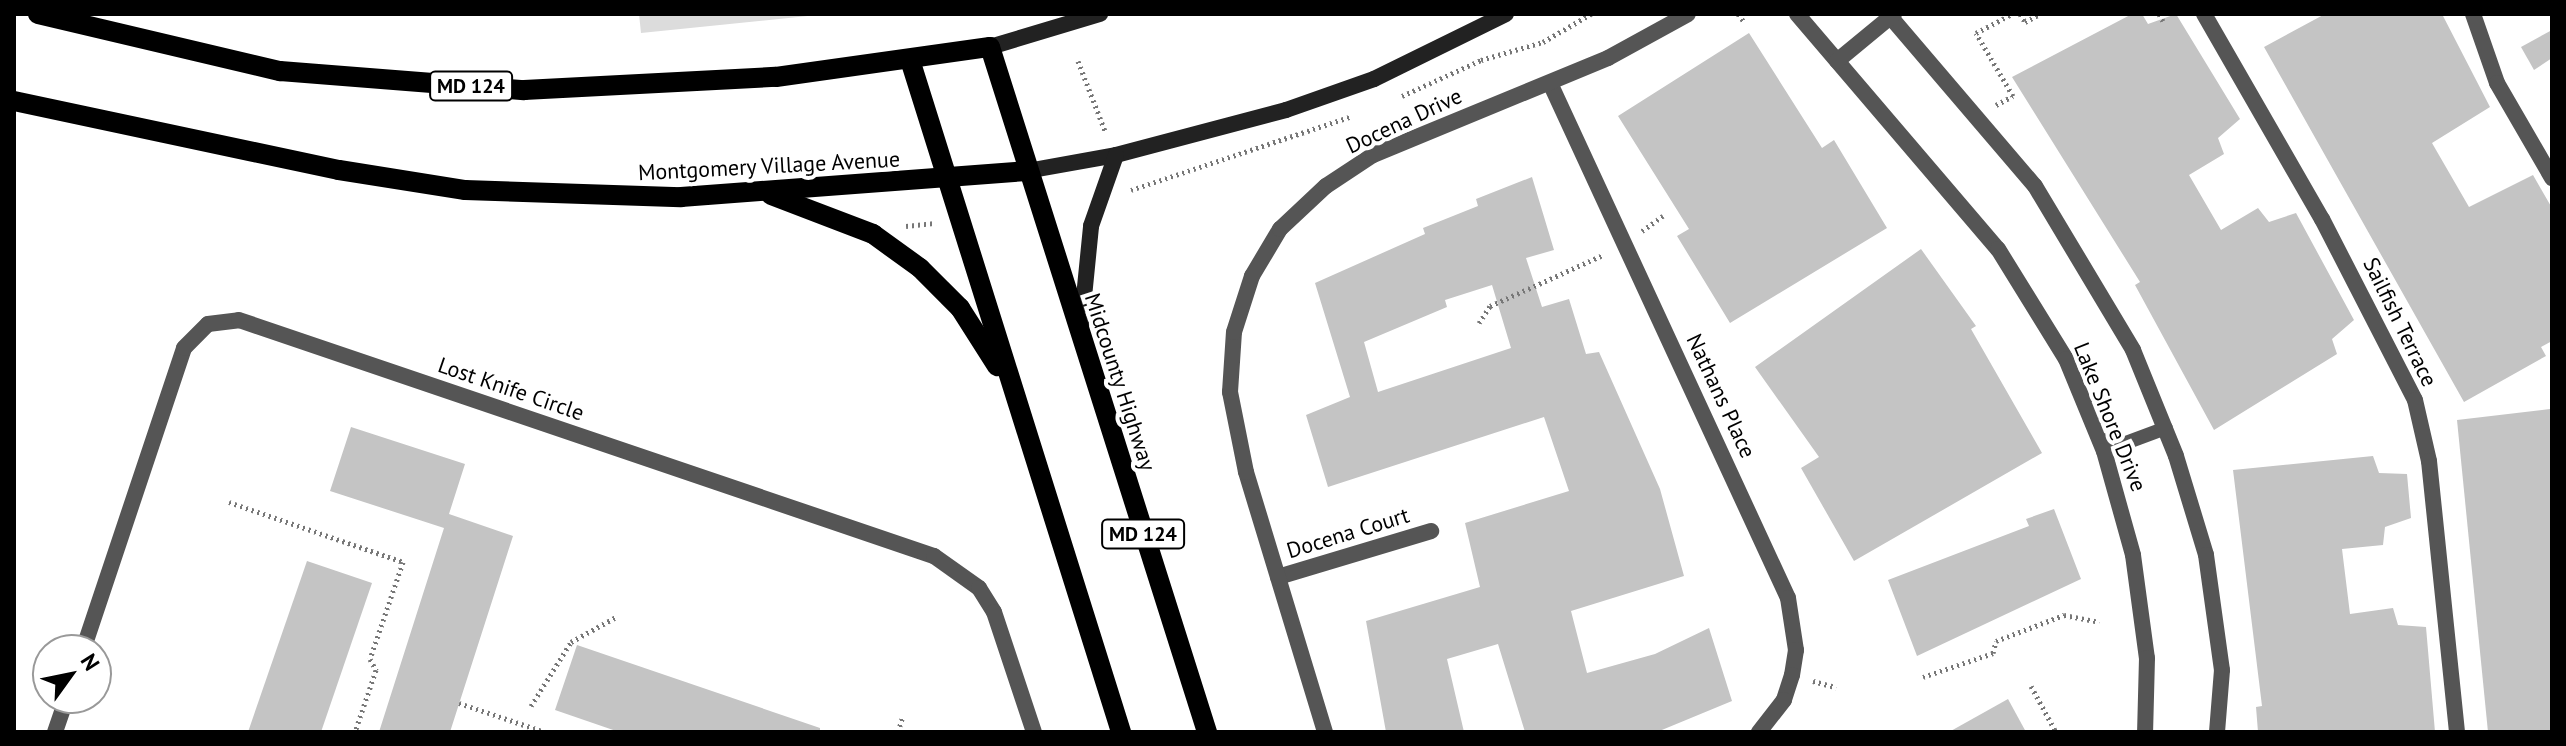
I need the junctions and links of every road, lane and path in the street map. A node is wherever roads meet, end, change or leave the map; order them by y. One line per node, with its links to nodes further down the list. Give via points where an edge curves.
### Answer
1 (38, 14): 19 (main road, MD 124, via 280,71 524,90)
2 (1100, 14): 16 (main road)
3 (1506, 14): 24 (main road, Montgomery Village Avenue, via 1374,79 1286,110)
4 (1688, 14): 20 (street, Docena Drive)
5 (1738, 14): 15 (path)
6 (1797, 14): 18 (street, Lake Shore Drive)
7 (2012, 14): 22 (path, via 1976,33 2013,96)
8 (2020, 14): 9 (path, via 2025,22)
9 (2040, 14)
10 (2159, 14): 14 (path)
11 (2204, 14): 59 (street, Sailfish Terrace, via 2322,219 2415,400 2429,461)
12 (2473, 14): 26 (street, via 2497,83)
13 (1891, 15): 18 (street); 22 (street, Lake Shore Drive)
14 (2163, 21)
15 (1745, 23)
16 (990, 47): 19 (main road, MD 124); 25 (main road, Midcounty Highway / MD 124)
17 (1078, 61): 23 (path)
18 (1837, 61): 36 (street, Lake Shore Drive, via 1990,239 2032,298)
19 (911, 63): 27 (main road)
20 (1550, 83): 39 (street, Docena Drive, via 1373,155 1280,229 1252,276 1234,332 1230,392); 55 (street, Nathans Place, via 1788,598 1796,650 1792,675 1784,700)
21 (14, 101): 28 (main road, Montgomery Village Avenue, via 339,170 465,190 558,197)
22 (1978, 115): 35 (street, Lake Shore Drive, via 2092,274)
23 (1105, 131)
24 (1116, 155): 25 (main road, Montgomery Village Avenue); 33 (main road, via 1091,226)
25 (1027, 171): 27 (main road, Montgomery Village Avenue); 33 (main road, Midcounty Highway / MD 124)
26 (2552, 178)
27 (947, 182): 28 (main road, Montgomery Village Avenue); 34 (main road)
28 (764, 193): 34 (main road, via 873,234 920,268 960,308)
29 (937, 223): 30 (path)
30 (900, 226)
31 (1581, 264): 32 (path, via 1482,310)
32 (1479, 323)
33 (1080, 336): 53 (main road, Midcounty Highway / MD 124)
34 (1011, 388): 52 (main road)
35 (2166, 428): 36 (lane); 58 (street, Lake Shore Drive, via 2214,593 2222,670)
36 (2104, 451): 57 (street, Lake Shore Drive, via 2142,608)
37 (229, 502): 48 (path, via 403,562 370,659 376,670)
38 (1431, 531): 39 (street, Docena Court)
39 (1278, 577): 54 (street, Docena Drive)
40 (616, 617): 46 (path, via 571,642)
41 (2099, 622): 43 (path, via 2064,615 1996,641 1993,653)
42 (88, 634): 51 (street, Lost Knife Circle, via 184,348 208,324 239,320 934,556 958,569 994,612)
43 (1923, 677)
44 (2031, 686): 56 (path)
45 (459, 703): 49 (path)
46 (531, 706)
47 (903, 716): 50 (path)
48 (355, 732)
49 (545, 732)
50 (898, 732)
51 (1034, 732)
52 (1121, 732)
53 (1207, 732)
54 (1325, 732)
55 (1759, 732)
56 (2056, 732)
57 (2145, 732)
58 (2217, 732)
59 (2457, 732)

